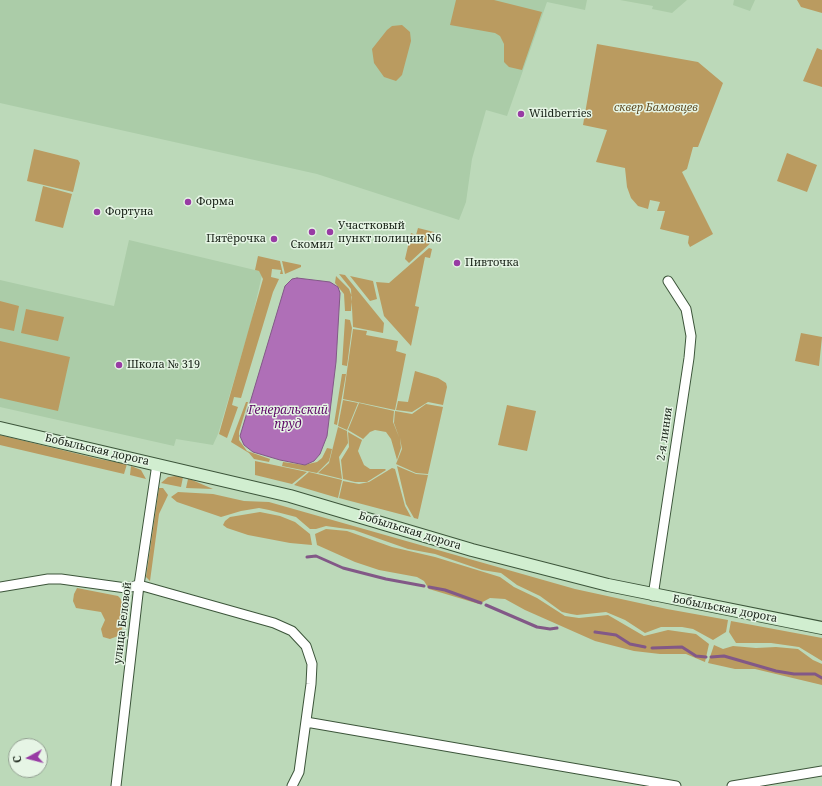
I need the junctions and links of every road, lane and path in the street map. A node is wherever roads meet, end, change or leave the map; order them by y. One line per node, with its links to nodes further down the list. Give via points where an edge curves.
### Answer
1 (668, 281): 6 (street, 2-я линия, via 686,308 691,336)
2 (0, 428): 3 (street, Бобыльская дорога)
3 (157, 464): 4 (street, улица Беловой); 6 (street, Бобыльская дорога, via 317,503 500,557)
4 (140, 585): 5 (street, via 126,588 48,579); 8 (street, via 292,631 306,646 312,664); 11 (street, улица Беловой)
5 (0, 587)
6 (653, 596): 7 (street, Бобыльская дорога)
7 (822, 628)
8 (306, 722): 12 (street, via 299,772); 13 (street)
9 (822, 771): 10 (street)
10 (754, 784): 14 (street)
11 (116, 786)
12 (292, 786)
13 (676, 786)
14 (732, 786)

